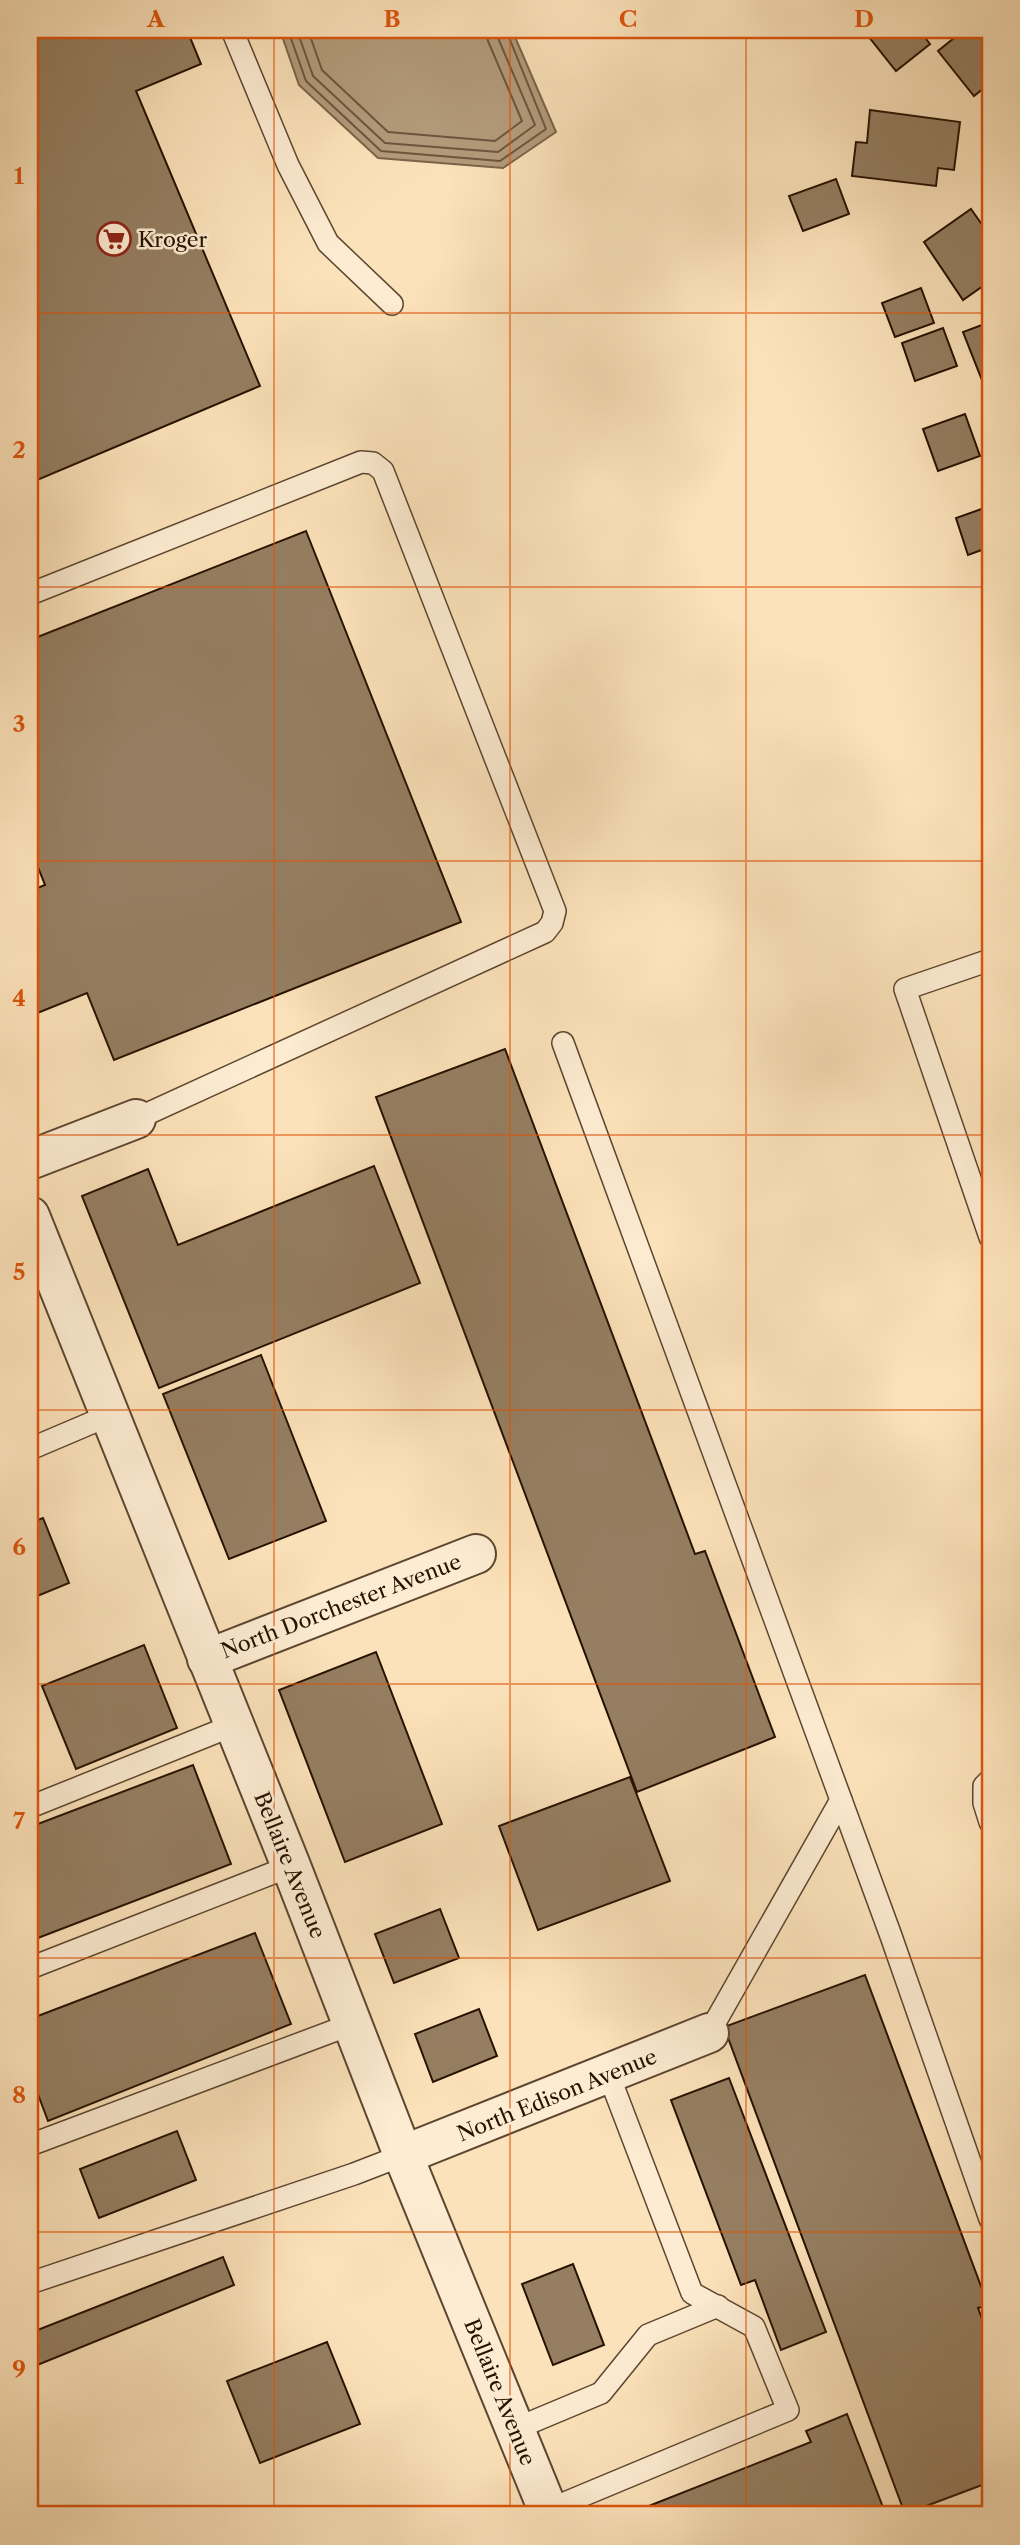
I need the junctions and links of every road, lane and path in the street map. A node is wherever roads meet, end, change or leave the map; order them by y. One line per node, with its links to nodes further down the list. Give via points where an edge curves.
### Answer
1 (232, 30): 2 (lane, via 288,165 328,243)
2 (392, 304)
3 (30, 594): 6 (lane, via 361,462 373,463 383,471 555,911 545,932)
4 (990, 960): 9 (lane, via 905,989)
5 (563, 1043): 16 (lane)
6 (135, 1119): 7 (street)
7 (30, 1160)
8 (30, 1216): 10 (street, Bellaire Avenue)
9 (990, 1237)
10 (110, 1416): 11 (lane); 13 (street, Bellaire Avenue)
11 (30, 1449)
12 (476, 1554): 13 (street, North Dorchester Avenue)
13 (207, 1659): 14 (street, Bellaire Avenue)
14 (234, 1725): 17 (lane); 19 (street, Bellaire Avenue)
15 (990, 1780): 18 (lane, via 984,1786 984,1803)
16 (842, 1800): 22 (lane); 26 (lane)
17 (30, 1807)
18 (990, 1822)
19 (291, 1866): 20 (lane); 21 (street, Bellaire Avenue)
20 (30, 1968)
21 (352, 2024): 24 (lane); 25 (street, Bellaire Avenue)
22 (709, 2034): 23 (street, North Edison Avenue)
23 (608, 2073): 25 (street, North Edison Avenue); 28 (lane, via 692,2293)
24 (30, 2145)
25 (403, 2155): 27 (lane); 29 (street, Bellaire Avenue)
26 (990, 2219)
27 (30, 2283)
28 (718, 2306): 29 (lane, via 648,2335 601,2393); 30 (lane, via 754,2327 788,2410)
29 (515, 2429): 30 (street, Bellaire Avenue)
30 (549, 2513)

